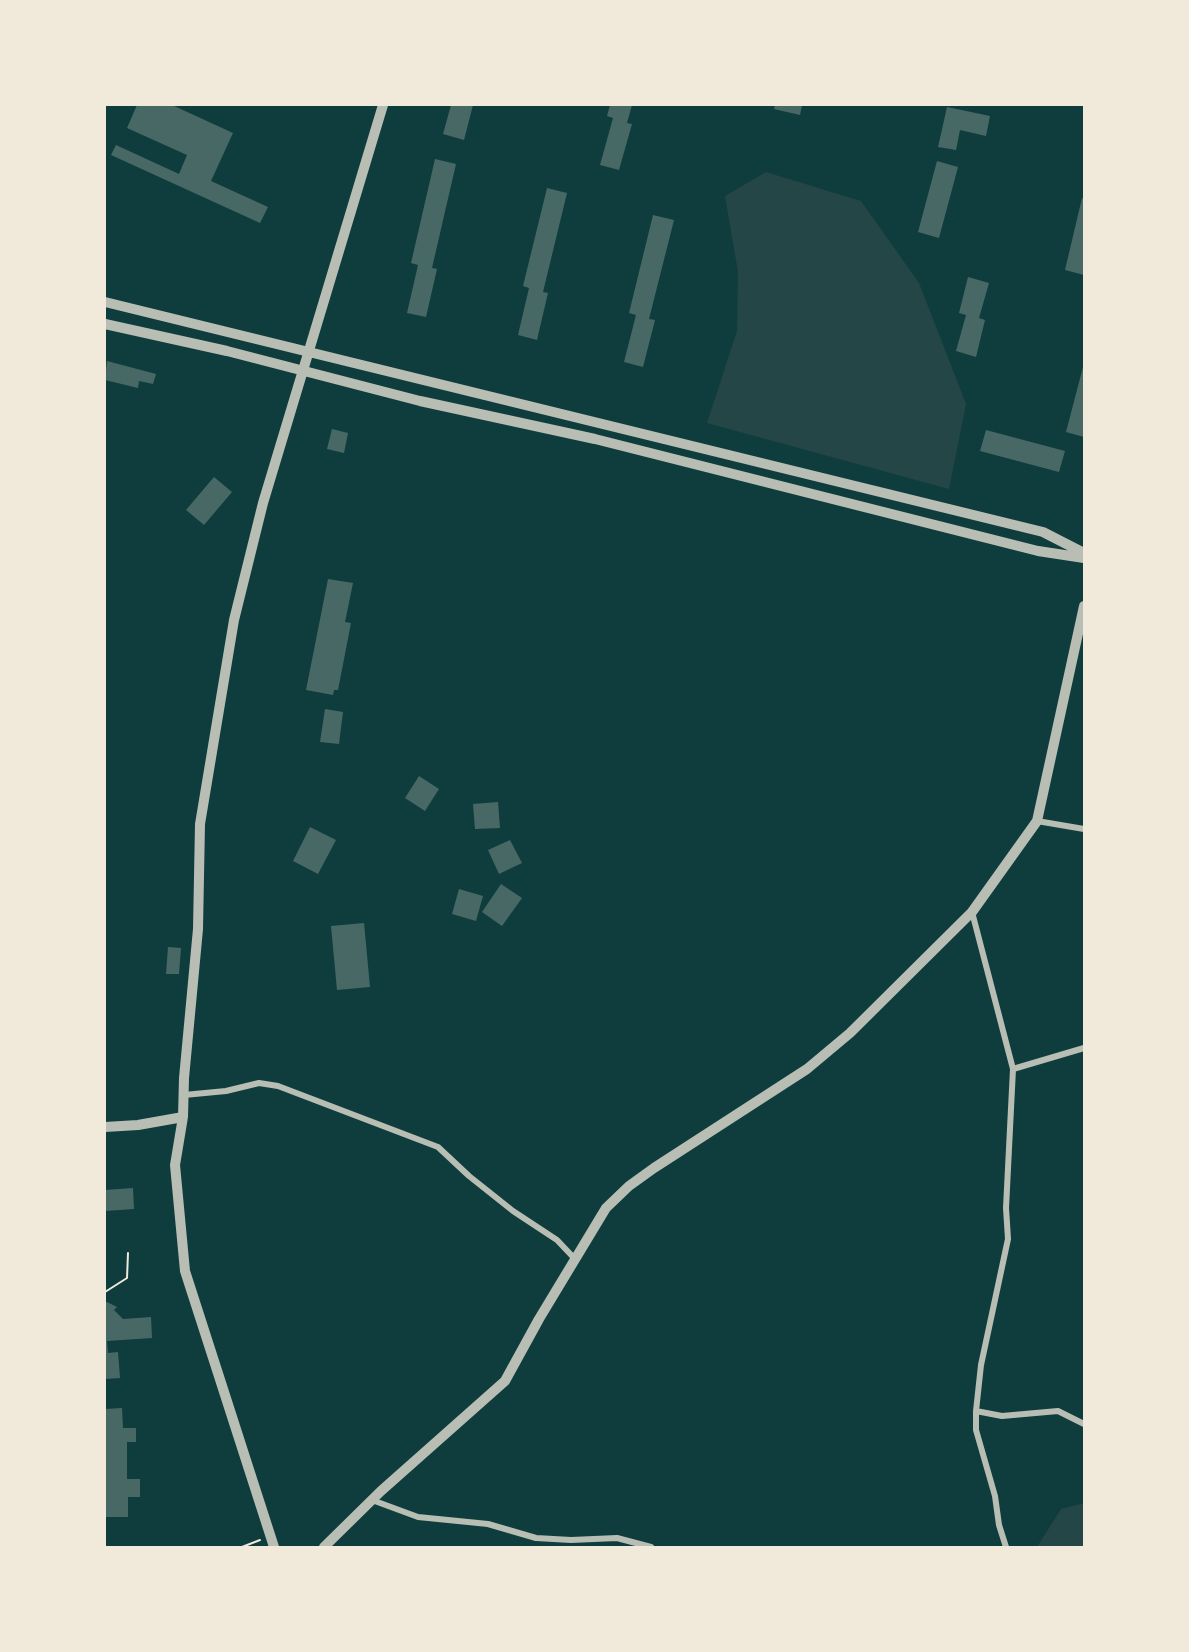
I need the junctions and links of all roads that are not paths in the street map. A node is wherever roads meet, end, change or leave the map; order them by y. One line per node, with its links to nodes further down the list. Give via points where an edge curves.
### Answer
1 (383, 105): 4 (street)
2 (105, 302): 4 (street)
3 (105, 324): 5 (street)
4 (308, 351): 5 (street); 6 (street, via 1043,532)
5 (302, 370): 7 (street, via 1038,551); 14 (street, via 234,620 202,812 198,929)
6 (1084, 553)
7 (1084, 558)
8 (1084, 606): 9 (street)
9 (1037, 821): 10 (street); 11 (street)
10 (1084, 830)
11 (972, 912): 13 (street); 17 (street, via 850,1033 807,1069 629,1186 606,1208)
12 (1084, 1048): 13 (street)
13 (1013, 1069): 18 (street, via 1008,1239 981,1365)
14 (184, 1095): 15 (street); 17 (street, via 259,1083 278,1086 438,1147 504,1204 557,1240)
15 (183, 1117): 16 (street); 21 (street, via 175,1165 185,1271)
16 (105, 1127)
17 (576, 1260): 20 (street, via 505,1381)
18 (976, 1411): 19 (street, via 1002,1416 1058,1411); 24 (street, via 976,1430)
19 (1084, 1424)
20 (372, 1500): 22 (street); 23 (street, via 418,1517 488,1524 536,1538 617,1538)
21 (274, 1547)
22 (324, 1547)
23 (651, 1547)
24 (1006, 1547)

